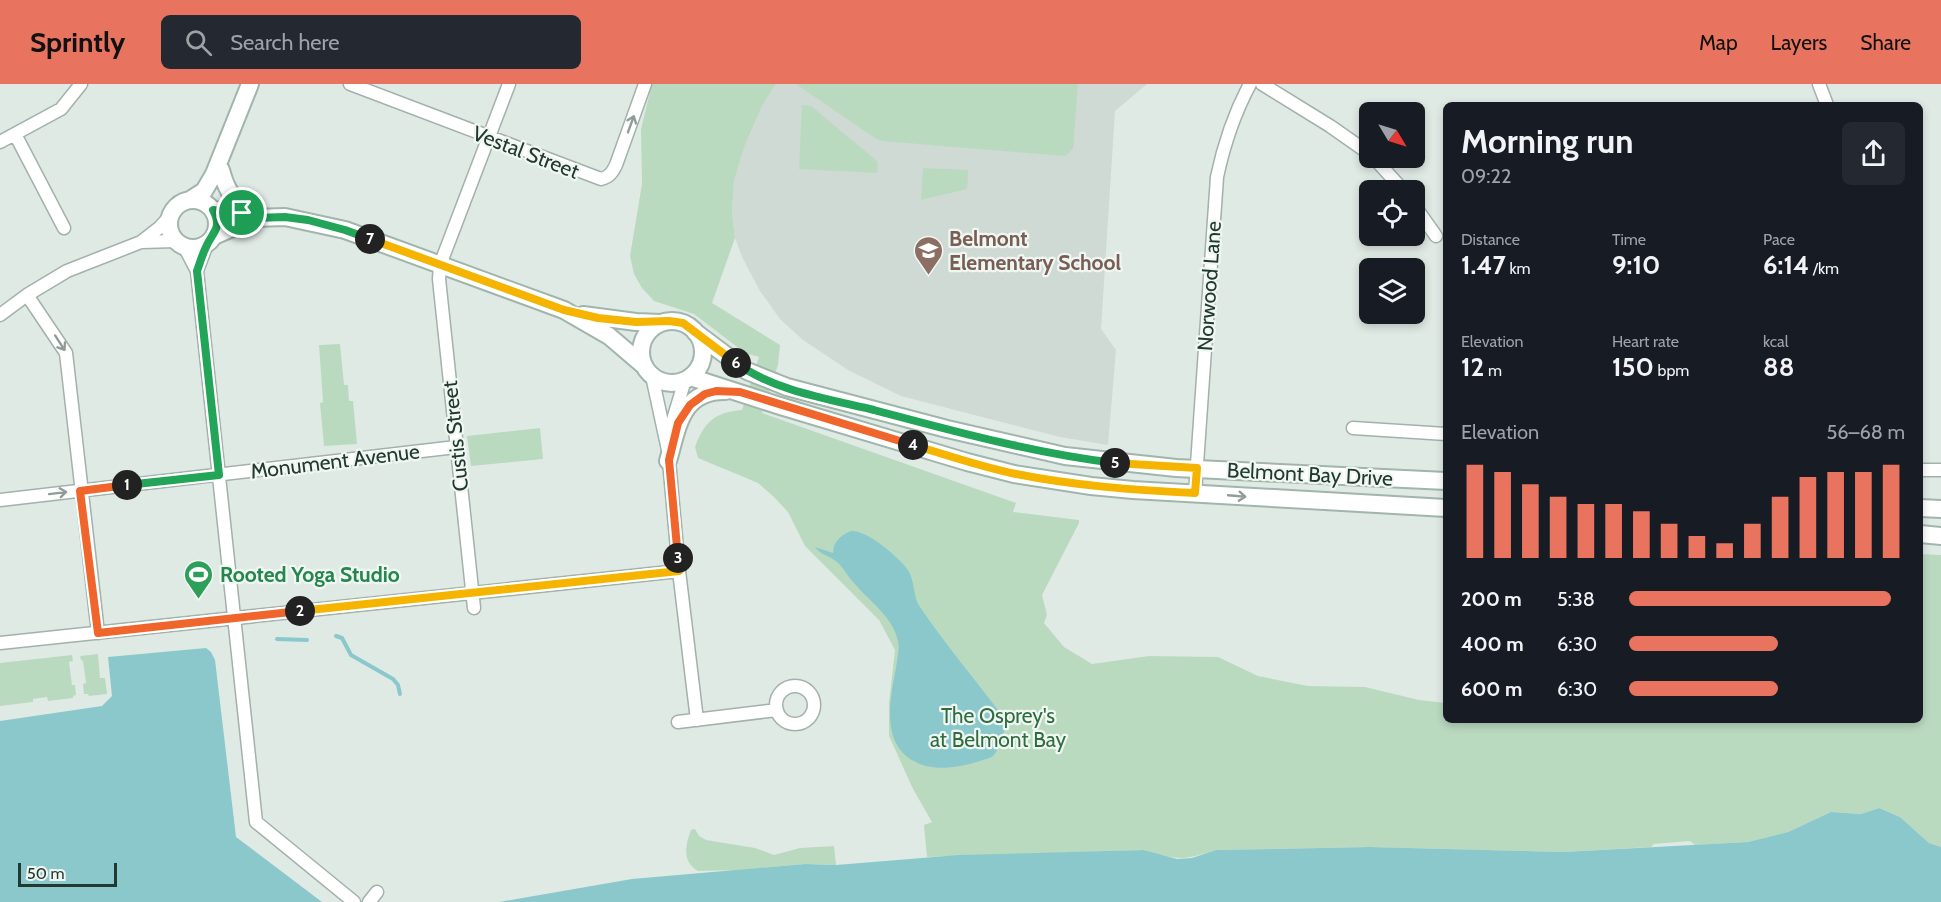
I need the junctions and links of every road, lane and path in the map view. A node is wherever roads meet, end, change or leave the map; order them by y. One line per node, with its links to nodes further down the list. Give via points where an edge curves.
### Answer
1 (81, 84): 10 (street, via 61,108)
2 (250, 84): 14 (street)
3 (350, 84): 11 (street, Vestal Street)
4 (509, 84): 11 (street)
5 (645, 84): 11 (street, Vestal Street, one-way to 5, via 594,178 606,178 616,165)
6 (1250, 84): 41 (street, Norwood Lane, via 1233,119 1217,177)
7 (1262, 84): 13 (street)
8 (1819, 84): 9 (street)
9 (1826, 102)
10 (15, 134): 12 (street); 22 (street)
11 (489, 137): 27 (street)
12 (0, 142)
13 (1359, 146)
14 (222, 164): 17 (street, via 204,191); 18 (street); 20 (street, via 232,197)
15 (1383, 168): 16 (street)
16 (1394, 180)
17 (190, 200): 18 (street, Belmont Bay Drive); 19 (street, Belmont Bay Drive, via 177,206)
18 (211, 209): 20 (street, Belmont Bay Drive); 24 (street, via 217,221)
19 (171, 215): 25 (street, Belmont Bay Drive); 26 (street, via 170,230)
20 (255, 218): 24 (street, Belmont Bay Drive); 27 (street, Belmont Bay Drive, via 285,217 324,224)
21 (1425, 220): 23 (street)
22 (64, 228)
23 (1436, 236)
24 (210, 240): 26 (street, Belmont Bay Drive, via 192,248); 28 (street)
25 (141, 242): 26 (street, Belmont Bay Drive); 29 (street, Belmont Bay Drive, via 67,271)
26 (180, 244): 28 (street)
27 (440, 265): 30 (street, Belmont Bay Drive); 39 (street, Custis Street, via 439,288)
28 (197, 271): 44 (street)
29 (27, 295): 31 (street, Belmont Bay Drive); 46 (street, one-way to 46, via 66,353)
30 (564, 310): 32 (street, Belmont Bay Drive, via 605,319); 34 (street, Belmont Bay Drive, via 609,336)
31 (0, 315)
32 (661, 323): 33 (street, Belmont Bay Drive, via 683,323); 34 (street, via 650,329 643,340 641,352)
33 (695, 332): 35 (street, via 702,355 699,367); 41 (street, Belmont Bay Drive, via 747,371 788,387 1047,453 1114,463)
34 (648, 371): 35 (street, Belmont Bay Drive, via 666,382); 40 (street)
35 (688, 378): 36 (street, Belmont Bay Drive); 40 (street, via 672,420)
36 (740, 392): 40 (street, via 710,391 690,405 678,423); 47 (street, Belmont Bay Drive, via 1014,474 1091,486)
37 (1353, 428): 38 (street)
38 (1443, 434)
39 (456, 447): 44 (street, Monument Avenue); 55 (street, Custis Street)
40 (668, 455): 54 (street)
41 (1197, 468): 45 (street, Belmont Bay Drive); 47 (street, Norwood Lane)
42 (1923, 470): 43 (street)
43 (1941, 470)
44 (219, 475): 46 (street, Monument Avenue); 57 (street)
45 (1443, 481)
46 (80, 491): 48 (street, Monument Avenue, one-way to 46); 58 (street)
47 (1195, 493): 49 (street, Belmont Bay Drive, one-way to 49)
48 (0, 500)
49 (1443, 508)
50 (1923, 508): 51 (street)
51 (1941, 509)
52 (1923, 534): 53 (street)
53 (1941, 536)
54 (679, 571): 55 (street); 61 (street)
55 (472, 593): 56 (street, Custis Street); 57 (street)
56 (474, 608)
57 (233, 618): 58 (street); 63 (street, via 256,822)
58 (98, 633): 59 (street)
59 (0, 643)
60 (777, 710): 61 (street)
61 (698, 720): 62 (street)
62 (678, 722)
63 (354, 902)

